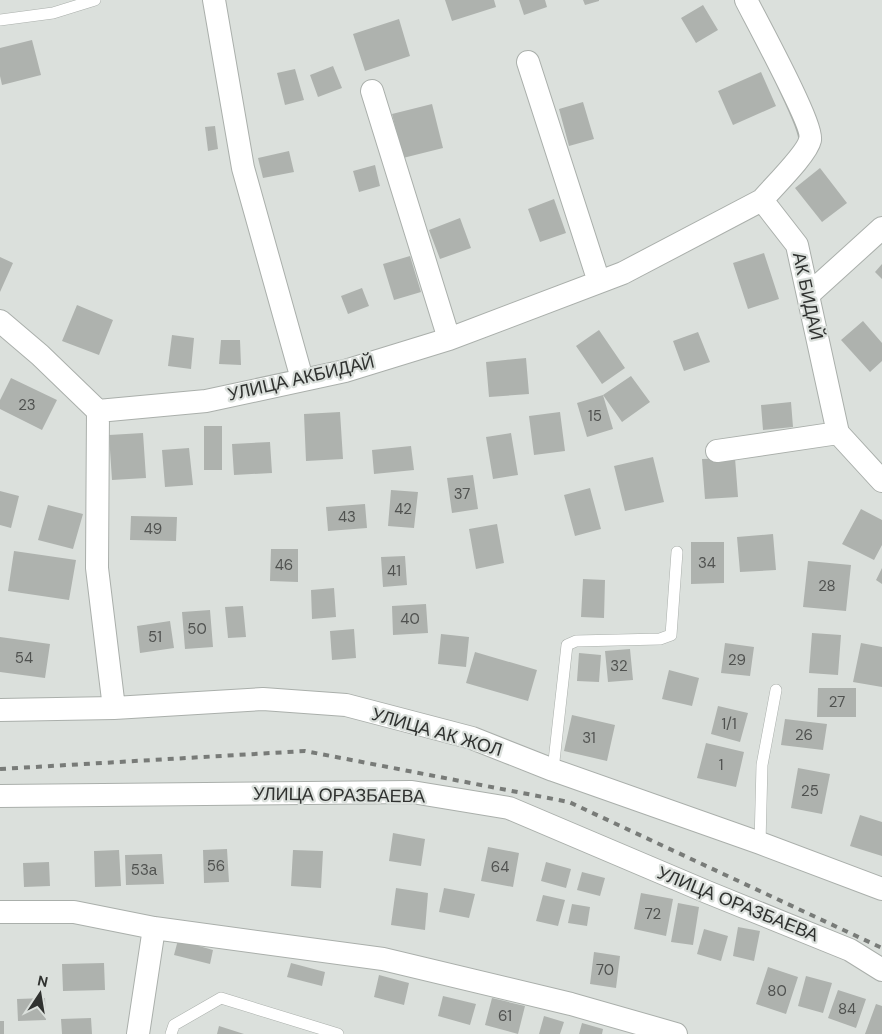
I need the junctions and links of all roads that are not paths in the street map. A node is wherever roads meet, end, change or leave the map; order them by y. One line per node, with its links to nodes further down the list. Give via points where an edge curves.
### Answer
1 (95, 0): 4 (lane, via 53,13)
2 (214, 0): 13 (street, via 243,168)
3 (746, 0): 7 (street, via 809,128 811,139 804,152)
4 (0, 20)
5 (528, 62): 9 (street)
6 (372, 91): 12 (street)
7 (762, 200): 9 (street, УЛИЦА АКБИДАЙ, via 623,273); 10 (street, АК БИДАЙ, via 797,245)
8 (882, 228): 10 (street)
9 (599, 282): 12 (street, УЛИЦА АКБИДАЙ)
10 (808, 295): 15 (street, АК БИДАЙ)
11 (0, 321): 14 (street)
12 (449, 339): 13 (street, УЛИЦА АКБИДАЙ, via 345,371)
13 (302, 379): 14 (street, УЛИЦА АКБИДАЙ, via 206,401)
14 (98, 412): 20 (street, via 97,568)
15 (838, 433): 16 (street); 17 (street)
16 (717, 451)
17 (882, 481)
18 (677, 552): 22 (lane, via 671,635 660,639 576,641 566,646)
19 (776, 690): 24 (lane, via 762,765)
20 (114, 708): 21 (street, УЛИЦА АК ЖОЛ); 22 (street, УЛИЦА АК ЖОЛ, via 263,699 346,705 472,738)
21 (0, 710)
22 (553, 770): 24 (street, УЛИЦА АК ЖОЛ)
23 (0, 796): 28 (street, УЛИЦА ОРАЗБАЕВА, via 412,792 509,808 850,950)
24 (760, 843): 25 (street, УЛИЦА АК ЖОЛ)
25 (882, 889)
26 (0, 912): 27 (street, via 74,912)
27 (154, 928): 29 (street); 32 (street, via 383,959 571,1004)
28 (882, 970)
29 (138, 1034)
30 (171, 1034): 31 (lane, via 174,1025 221,998)
31 (338, 1034)
32 (676, 1034)

